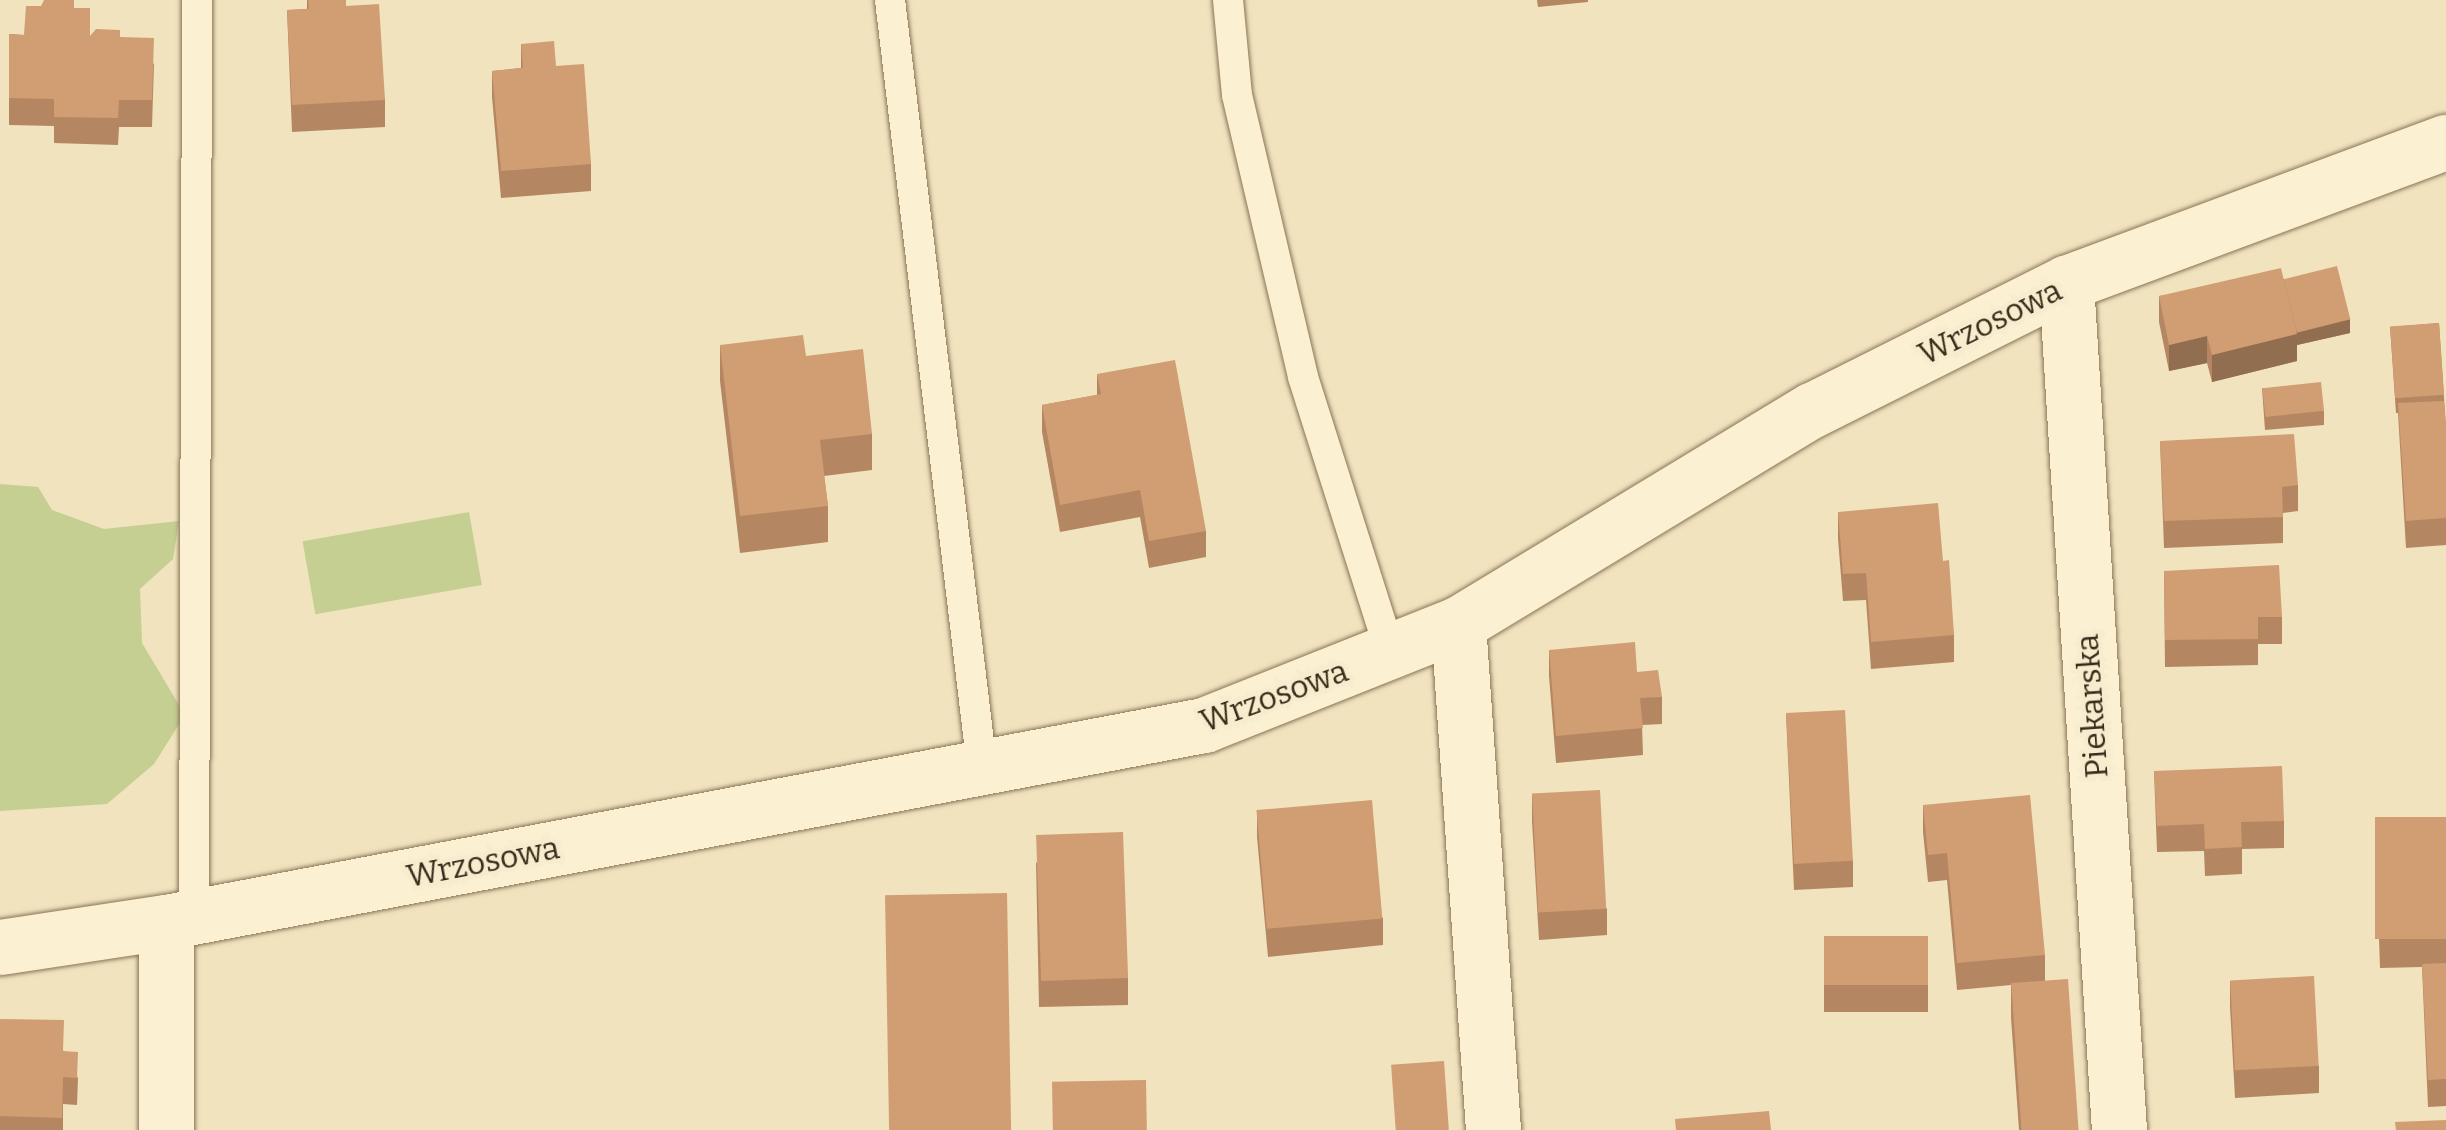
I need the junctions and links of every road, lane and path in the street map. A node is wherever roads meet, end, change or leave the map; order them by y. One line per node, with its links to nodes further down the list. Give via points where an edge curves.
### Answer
1 (197, 0): 9 (lane)
2 (890, 0): 8 (lane)
3 (1228, 0): 7 (lane, via 1237,95 1303,377)
4 (2446, 142): 5 (street, Wrzosowa)
5 (2066, 283): 6 (street, Wrzosowa, via 1812,410); 13 (street, Piekarska)
6 (1458, 624): 7 (street, Wrzosowa); 12 (street)
7 (1390, 652): 8 (street, Wrzosowa, via 1204,725)
8 (982, 767): 9 (street, Wrzosowa)
9 (180, 920): 10 (street, Wrzosowa); 11 (street)
10 (0, 948)
11 (166, 1130)
12 (1493, 1130)
13 (2119, 1130)

